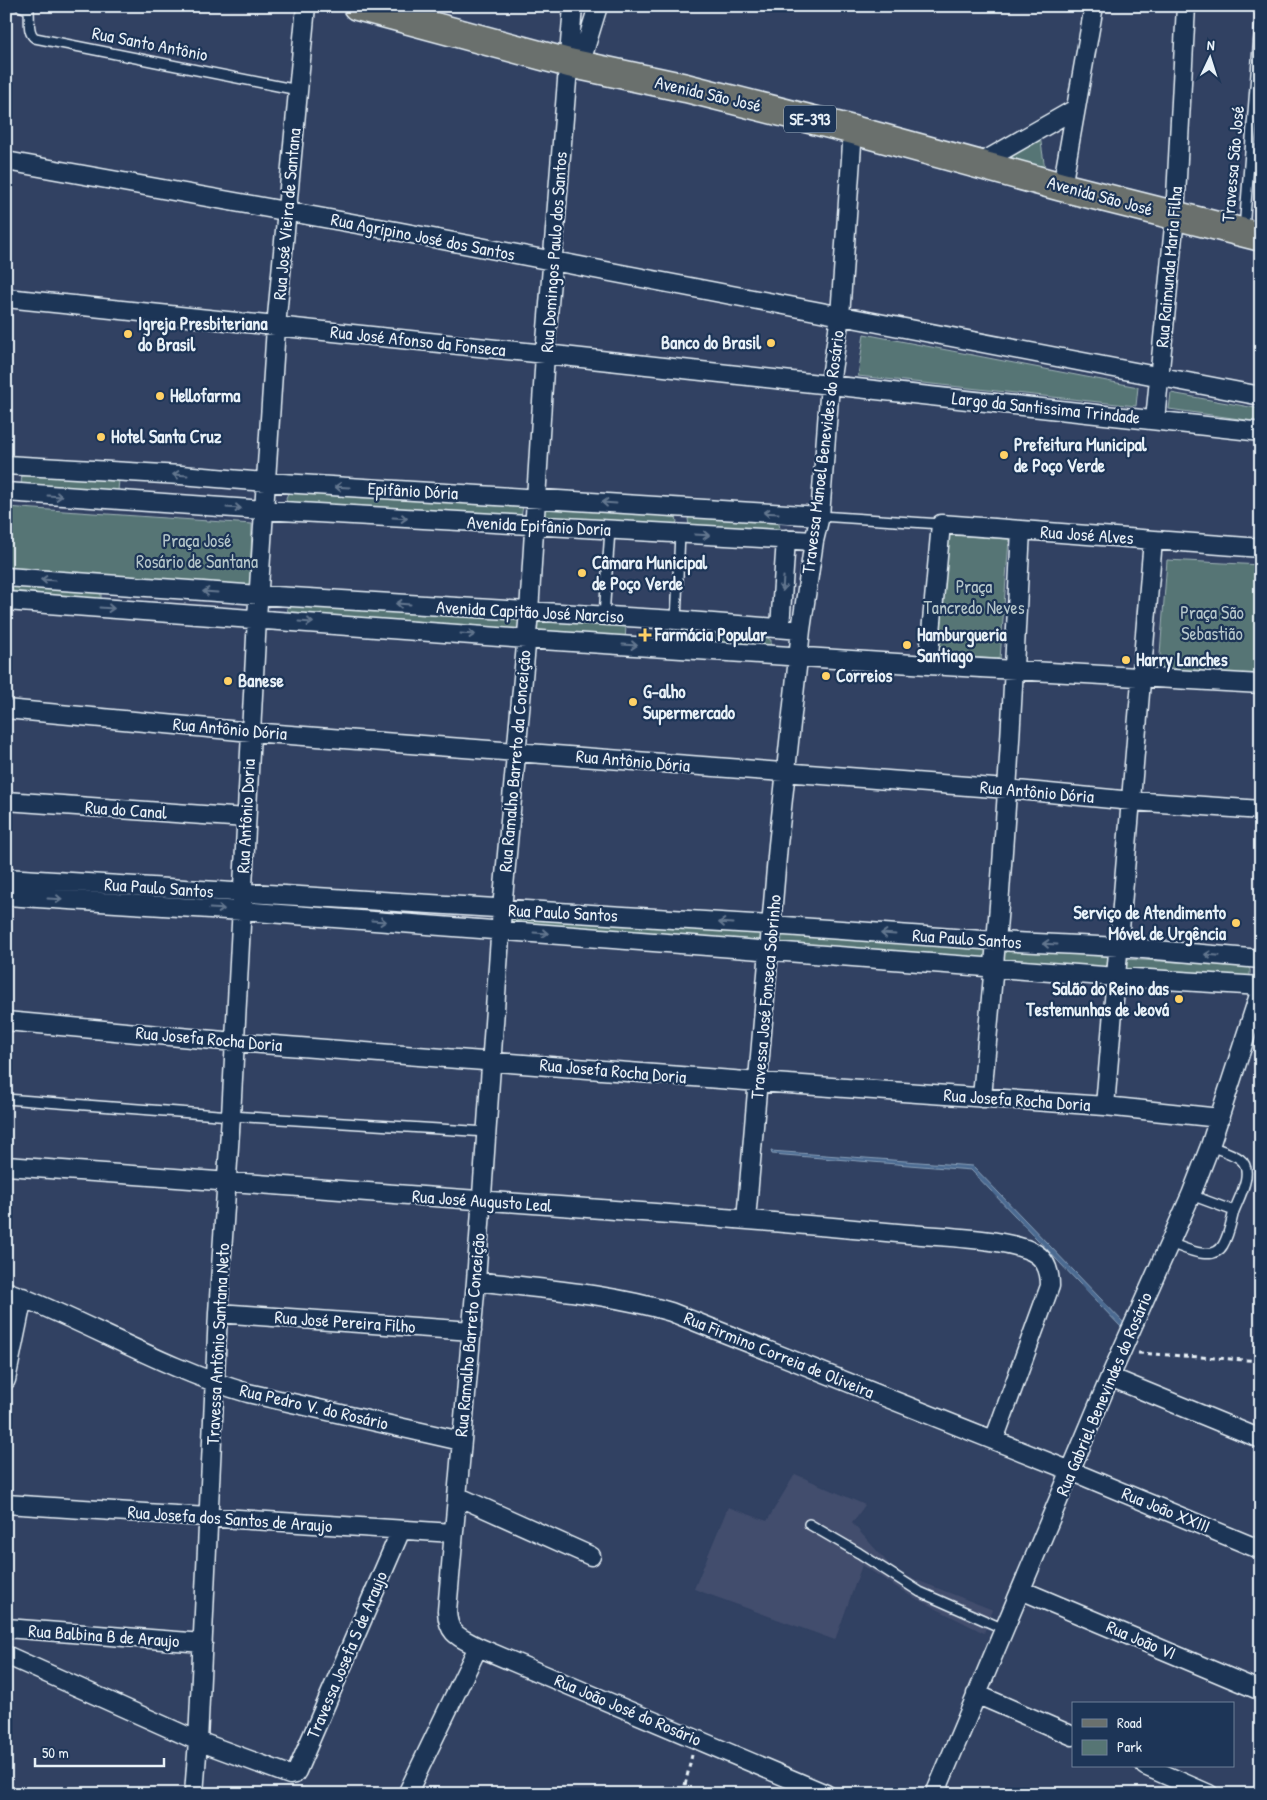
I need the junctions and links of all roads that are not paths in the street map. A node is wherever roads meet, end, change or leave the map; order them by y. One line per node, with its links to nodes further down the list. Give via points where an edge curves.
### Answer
1 (20, 6): 10 (lane, Rua Santo Antônio, via 29,11 30,32 35,38)
2 (306, 6): 10 (street, Rua José Vieira de Santana)
3 (358, 6): 9 (main road, Avenida São José / SE-393)
4 (572, 6): 9 (street, Rua Domingos Paulo dos Santos)
5 (598, 6): 9 (street)
6 (1094, 6): 11 (street)
7 (1186, 6): 17 (street, Rua Raimunda Maria Filha)
8 (1261, 9): 18 (lane, Travessa São José)
9 (574, 64): 12 (main road, Avenida São José / SE-393); 19 (street, Rua Domingos Paulo dos Santos)
10 (298, 90): 16 (street, Rua José Vieira de Santana)
11 (1075, 109): 14 (street); 15 (street)
12 (853, 130): 14 (main road, Avenida São José / SE-393); 21 (street, Travessa Manoel Benevides do Rosário)
13 (6, 161): 16 (street, Rua Agripino José dos Santos)
14 (979, 164): 15 (main road, Avenida São José / SE-393)
15 (1062, 187): 17 (main road, Avenida São José / SE-393)
16 (287, 211): 19 (street, Rua Agripino José dos Santos); 22 (street, Rua José Vieira de Santana)
17 (1175, 216): 18 (main road, Avenida São José / SE-393); 24 (street, Rua Raimunda Maria Filha)
18 (1252, 235)
19 (552, 262): 21 (street, Rua Agripino José dos Santos); 23 (street, Rua Domingos Paulo dos Santos)
20 (6, 298): 22 (street, Rua José Afonso da Fonseca)
21 (840, 316): 24 (street); 25 (street, Travessa Manoel Benevides do Rosário)
22 (276, 327): 23 (street, Rua José Afonso da Fonseca); 30 (street, Rua José Vieira de Santana)
23 (546, 354): 25 (street, Rua José Afonso da Fonseca); 32 (street, Rua Domingos Paulo dos Santos)
24 (1160, 378): 26 (street); 27 (street, Rua Raimunda Maria Filha)
25 (830, 384): 27 (street, Largo da Santissima Trindade); 35 (street, Travessa Manoel Benevides do Rosário)
26 (1261, 396)
27 (1155, 420): 28 (street, Largo da Santissima Trindade)
28 (1261, 432)
29 (9, 465): 30 (street, Epifânio Dória, one-way to 29); 31 (street)
30 (266, 482): 32 (street, Epifânio Dória, one-way to 30); 34 (street)
31 (8, 493): 34 (street, one-way to 34)
32 (537, 499): 33 (street, Epifânio Dória, one-way to 32); 37 (street, Rua Domingos Paulo dos Santos)
33 (681, 508): 35 (street, Epifânio Dória, one-way to 33); 40 (street)
34 (264, 510): 37 (street, Avenida Epifânio Doria, one-way to 37); 46 (street)
35 (820, 516): 36 (lane); 43 (street, Travessa Manoel Benevides do Rosário)
36 (941, 524): 39 (street); 57 (street)
37 (535, 526): 38 (street, Avenida Epifânio Doria); 48 (street, Rua Ramalho Barreto da Conceição)
38 (610, 530): 40 (street, Avenida Epifânio Doria); 49 (lane)
39 (1021, 530): 42 (street, Rua José Alves); 58 (street)
40 (680, 534): 41 (street, Avenida Epifânio Doria, one-way to 41); 51 (lane)
41 (786, 539): 43 (street, Avenida Epifânio Doria); 52 (street, one-way to 52)
42 (1153, 540): 44 (street); 59 (street)
43 (814, 541): 53 (street, Travessa Manoel Benevides do Rosário)
44 (1261, 548)
45 (6, 577): 46 (street, Avenida Capitão José Narciso, one-way to 45)
46 (258, 595): 48 (street, Avenida Capitão José Narciso, one-way to 46); 50 (street)
47 (6, 601): 50 (street, Avenida Capitão José Narciso, one-way to 50)
48 (529, 612): 49 (street, Avenida Capitão José Narciso); 54 (street, Rua Ramalho Barreto da Conceição)
49 (604, 616): 51 (street, Avenida Capitão José Narciso)
50 (257, 618): 54 (street, Avenida Capitão José Narciso, one-way to 54); 62 (street, Rua Antônio Doria)
51 (676, 620): 52 (street, Avenida Capitão José Narciso); 55 (street)
52 (780, 628): 53 (street, Avenida Capitão José Narciso)
53 (801, 630): 56 (street, Travessa Manoel Benevides do Rosário)
54 (526, 639): 55 (street, Avenida Capitão José Narciso, one-way to 55); 63 (street, Rua Ramalho Barreto da Conceição)
55 (674, 648): 56 (street, Avenida Capitão José Narciso)
56 (798, 656): 57 (street, Avenida Capitão José Narciso); 64 (street, Travessa Manoel Benevides do Rosário)
57 (928, 664): 58 (street)
58 (1013, 670): 59 (street); 65 (street)
59 (1141, 678): 60 (street); 67 (street)
60 (1261, 684)
61 (6, 709): 62 (street, Rua Antônio Dória)
62 (251, 732): 63 (street, Rua Antônio Dória); 69 (street, Rua Antônio Doria)
63 (515, 751): 64 (street, Rua Antônio Dória); 73 (street, Rua Ramalho Barreto da Conceição)
64 (786, 773): 65 (street, Rua Antônio Dória); 74 (street, Travessa José Fonseca Sobrinho)
65 (1007, 789): 67 (street, Rua Antônio Dória); 76 (street)
66 (6, 801): 69 (street, Rua do Canal)
67 (1132, 801): 68 (street, Rua Antônio Dória); 77 (street)
68 (1261, 810)
69 (246, 818): 72 (street, Rua Antônio Doria)
70 (6, 878): 72 (street, Rua Paulo Santos)
71 (6, 896): 72 (street, Rua Paulo Santos, one-way to 72)
72 (242, 902): 73 (street, Rua Paulo Santos); 75 (street, Rua Paulo Santos, one-way to 75); 84 (street, Travessa Antônio Santana Neto)
73 (502, 909): 74 (street, Rua Paulo Santos, one-way to 73); 75 (street, Rua Ramalho Barreto Conceição)
74 (771, 926): 76 (street, Rua Paulo Santos, one-way to 74); 78 (street, Travessa José Fonseca Sobrinho)
75 (501, 930): 78 (street, Rua Paulo Santos, one-way to 78); 85 (street, Rua Ramalho Barreto Conceição)
76 (996, 941): 77 (street, Rua Paulo Santos, one-way to 76); 80 (street)
77 (1120, 947): 79 (street, Rua Paulo Santos, one-way to 77); 81 (street)
78 (769, 951): 80 (street, Rua Paulo Santos); 86 (street, Travessa José Fonseca Sobrinho)
79 (1261, 959)
80 (993, 967): 81 (street, Rua Paulo Santos); 87 (street)
81 (1117, 977): 82 (street, Rua Paulo Santos); 89 (street)
82 (1261, 988): 91 (street, Rua Gabriel Benevindes do Rosário)
83 (6, 1021): 84 (street, Rua Josefa Rocha Doria)
84 (235, 1042): 85 (street, Rua Josefa Rocha Doria); 90 (street, Travessa Antônio Santana Neto)
85 (492, 1061): 86 (street, Rua Josefa Rocha Doria); 92 (street, Rua Ramalho Barreto Conceição)
86 (759, 1082): 87 (street, Rua Josefa Rocha Doria); 99 (street, Travessa José Fonseca Sobrinho)
87 (982, 1098): 89 (street, Rua Josefa Rocha Doria)
88 (6, 1099): 90 (lane)
89 (1105, 1106): 91 (street, Rua Josefa Rocha Doria)
90 (231, 1116): 92 (lane); 95 (street, Travessa Antônio Santana Neto)
91 (1220, 1118): 93 (street, Rua Gabriel Benevindes do Rosário)
92 (486, 1132): 97 (street, Rua Ramalho Barreto Conceição)
93 (1210, 1146): 96 (street, Rua Gabriel Benevindes do Rosário); 98 (lane, via 1244,1163 1246,1178)
94 (6, 1166): 95 (street, Rua José Augusto Leal)
95 (227, 1181): 97 (street, Rua José Augusto Leal); 103 (street, Travessa Antônio Santana Neto)
96 (1191, 1195): 98 (lane); 100 (street, Rua Gabriel Benevindes do Rosário)
97 (482, 1201): 99 (street, Rua José Augusto Leal); 101 (street, Rua Ramalho Barreto Conceição)
98 (1234, 1212): 100 (lane, via 1224,1245 1219,1251 1204,1254)
99 (746, 1220): 110 (street, Rua José Augusto Leal, via 959,1238 1012,1245 1040,1256 1047,1265 1050,1286)
100 (1170, 1243): 105 (street, Rua Gabriel Benevindes do Rosário)
101 (476, 1281): 104 (street, Rua Ramalho Barreto Conceição); 110 (street, Rua Firmino Correia de Oliveira, via 613,1297 671,1312)
102 (14, 1294): 106 (street); 107 (street, Rua Pedro V. do Rosário)
103 (218, 1313): 104 (street, Rua José Pereira Filho); 107 (street, Travessa Antônio Santana Neto)
104 (472, 1330): 109 (street, Rua Ramalho Barreto Conceição)
105 (1110, 1378): 108 (street); 111 (street, Rua Gabriel Benevindes do Rosário)
106 (6, 1380)
107 (215, 1384): 109 (street, Rua Pedro V. do Rosário); 114 (street, Travessa Antônio Santana Neto)
108 (1261, 1439)
109 (461, 1440): 112 (street, Rua Ramalho Barreto Conceição)
110 (994, 1440): 111 (street, Rua Firmino Correia de Oliveira)
111 (1070, 1471): 118 (street, Rua João XXIII); 120 (street, Rua Gabriel Benevindes do Rosário)
112 (456, 1496): 117 (street, Rua Ramalho Barreto Conceição); 119 (street)
113 (6, 1504): 114 (street, Rua Josefa dos Santos de Araujo)
114 (209, 1517): 116 (street, Rua Josefa dos Santos de Araujo); 124 (street, Travessa Antônio Santana Neto)
115 (810, 1524): 123 (lane, via 920,1592)
116 (401, 1530): 117 (street, Rua Josefa dos Santos de Araujo); 132 (street, Travessa Josefa S de Araujo, via 298,1771)
117 (453, 1533): 121 (street, Rua Ramalho Barreto Conceição)
118 (1261, 1550)
119 (591, 1556)
120 (1021, 1590): 123 (street, Rua Gabriel Benevindes do Rosário); 127 (street, Rua João VI)
121 (447, 1611): 125 (street, Rua João José do Rosário, via 450,1629 456,1636)
122 (6, 1628): 124 (street, Rua Balbina B de Araujo)
123 (1004, 1629): 128 (street, Rua Gabriel Benevindes do Rosário)
124 (203, 1643): 130 (street, Travessa Antônio Santana Neto)
125 (478, 1647): 134 (street); 135 (street, Rua João José do Rosário)
126 (6, 1655): 130 (street, Rua Balbina B de Araujo)
127 (1261, 1691)
128 (976, 1694): 129 (street); 136 (street, Rua Gabriel Benevindes do Rosário)
129 (1072, 1736)
130 (198, 1741): 132 (street, Rua Balbina B de Araujo); 133 (street, Travessa Antônio Santana Neto)
131 (1150, 1768): 137 (street)
132 (290, 1775)
133 (194, 1794)
134 (406, 1794)
135 (826, 1794)
136 (935, 1794)
137 (1209, 1794)

